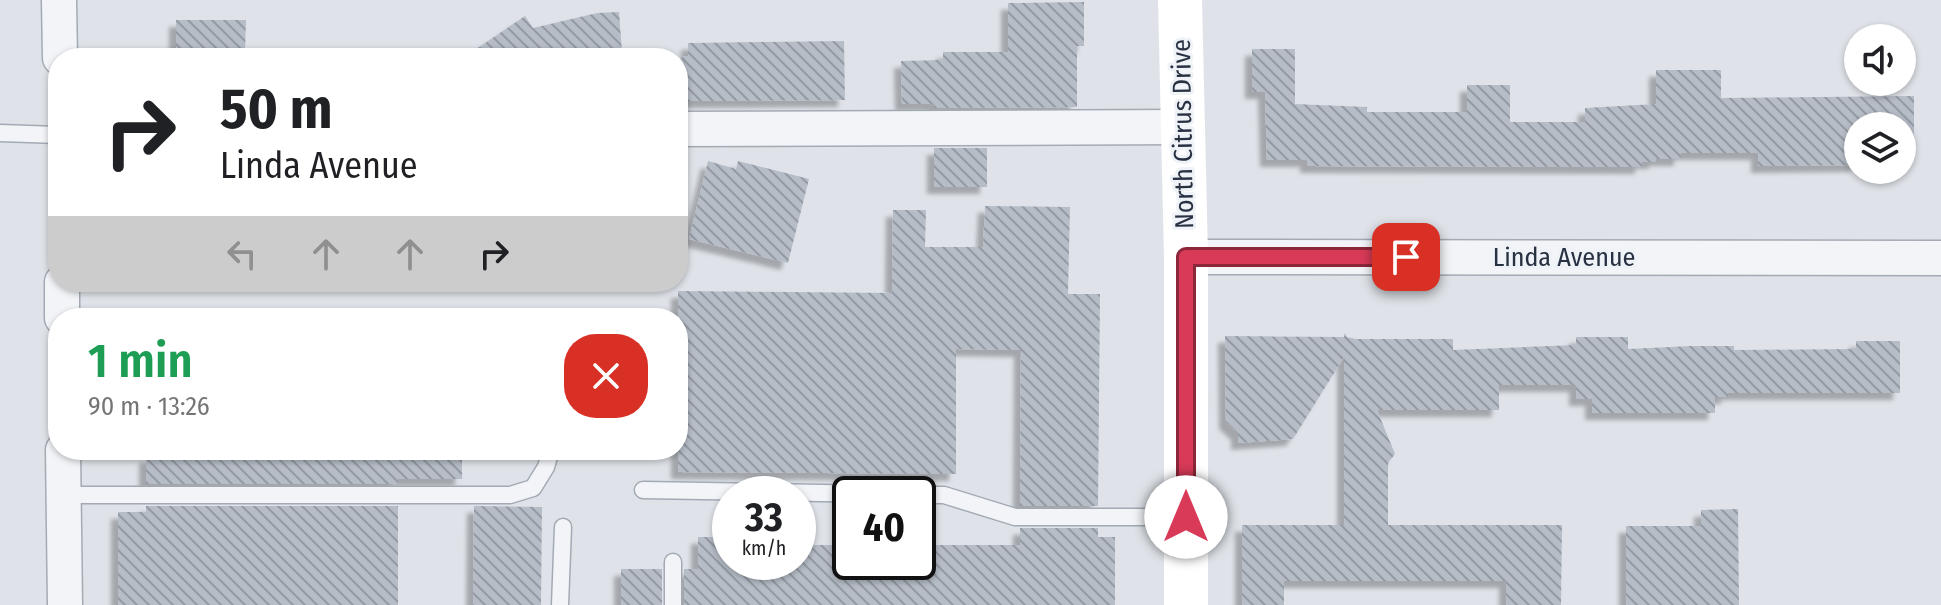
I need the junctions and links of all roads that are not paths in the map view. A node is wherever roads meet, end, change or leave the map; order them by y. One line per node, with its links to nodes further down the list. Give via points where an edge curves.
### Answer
1 (59, 0): 3 (street)
2 (1180, 0): 4 (street, North Citrus Drive)
3 (60, 48)
4 (1183, 127): 5 (street); 8 (street, North Citrus Drive)
5 (688, 129)
6 (0, 133): 7 (lane)
7 (48, 135)
8 (1186, 257): 9 (street, Linda Avenue); 16 (street, North Citrus Drive)
9 (1941, 258)
10 (63, 460): 14 (street)
11 (548, 460): 14 (lane, via 533,488 510,495)
12 (643, 490): 13 (lane)
13 (832, 493)
14 (64, 495): 19 (street)
15 (936, 495): 16 (lane, via 1015,517)
16 (1186, 517): 22 (street, North Citrus Drive)
17 (563, 527): 20 (lane)
18 (673, 562): 21 (lane)
19 (65, 605)
20 (560, 605)
21 (673, 605)
22 (1186, 605)

